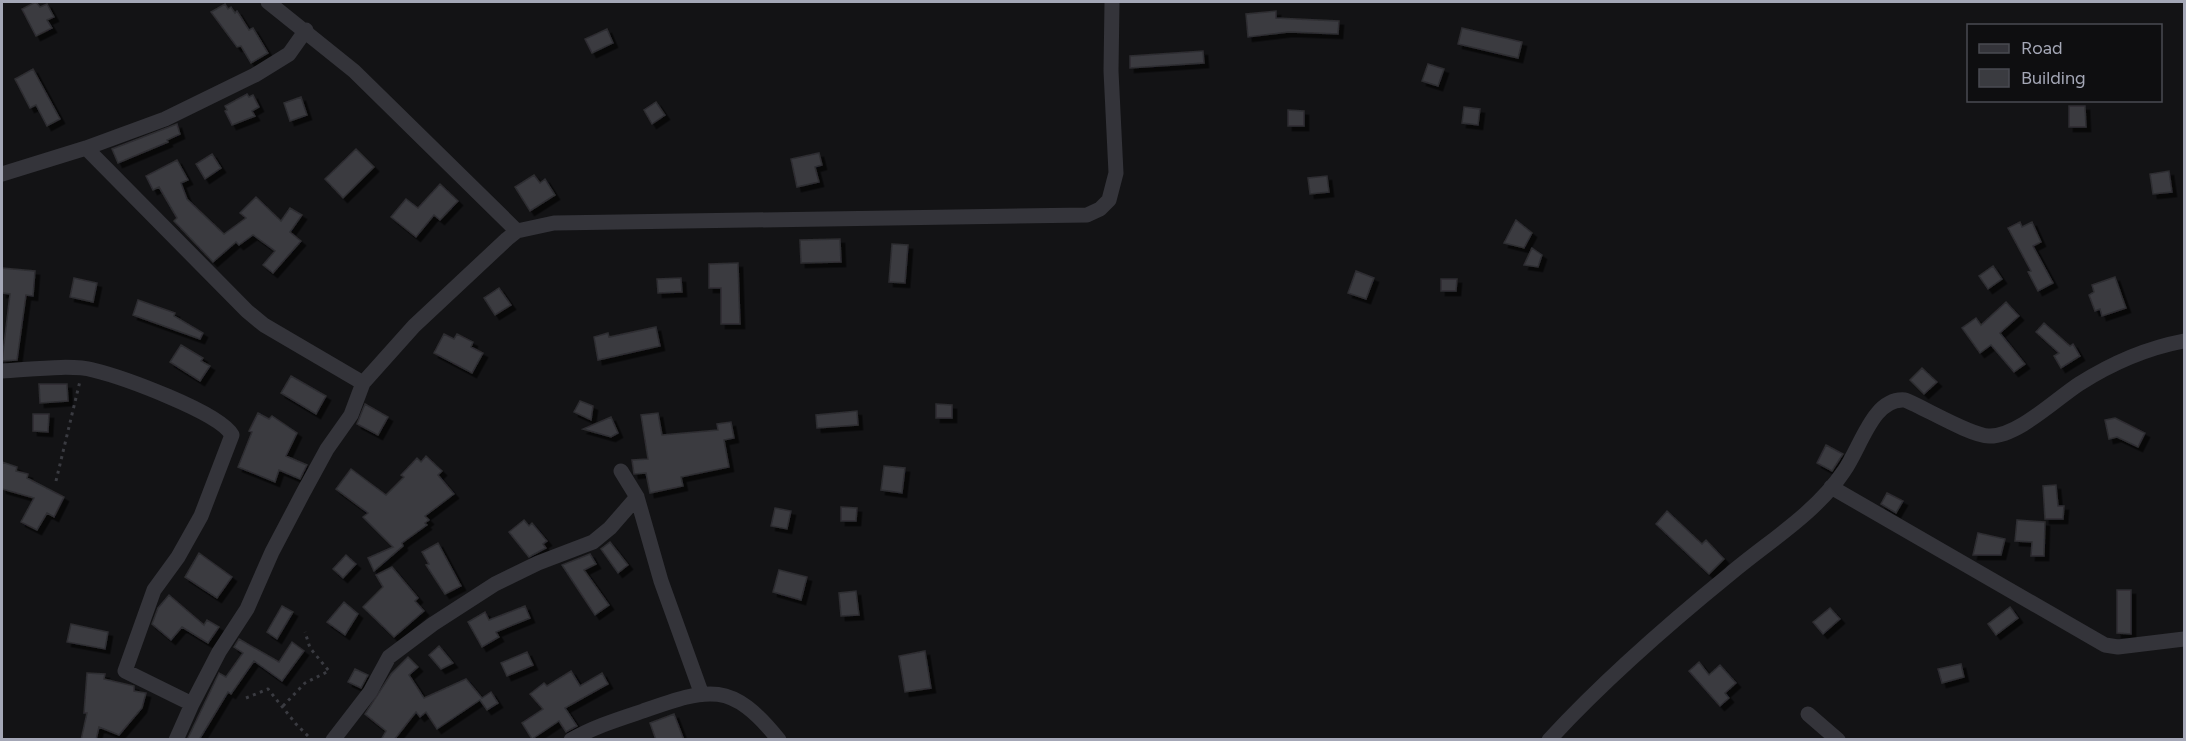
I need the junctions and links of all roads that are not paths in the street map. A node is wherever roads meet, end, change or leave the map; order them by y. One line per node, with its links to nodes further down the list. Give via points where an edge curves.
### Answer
1 (268, 2): 3 (street)
2 (1112, 2): 6 (street, via 1116,173 1109,201 1088,215 554,224)
3 (306, 30): 4 (street, via 289,54 255,75 165,119); 6 (street, via 354,71)
4 (86, 148): 5 (street); 9 (street, via 247,311)
5 (2, 174)
6 (517, 231): 9 (street, via 428,313)
7 (2184, 341): 11 (street, via 2144,350 2116,363 2072,388 2027,423 1990,436 1895,399 1886,403 1872,421 1857,452)
8 (2, 371): 15 (street, via 91,369 198,408 227,426 232,435 201,516 154,590 125,671)
9 (363, 383): 15 (street, via 351,415 327,449 272,552 247,609)
10 (621, 471): 12 (street)
11 (1831, 487): 13 (street, via 2105,645); 17 (street, via 1803,517 1762,546 1618,668)
12 (637, 497): 14 (street, via 674,622); 19 (street, via 593,542 495,584 404,645 389,657 370,692)
13 (2184, 639)
14 (701, 692): 20 (street); 21 (street, via 749,706)
15 (192, 704): 18 (street)
16 (1808, 714): 24 (street)
17 (1563, 724): 22 (street); 23 (street)
18 (176, 740)
19 (333, 740)
20 (571, 740)
21 (779, 740)
22 (1549, 740)
23 (1568, 740)
24 (1838, 740)

